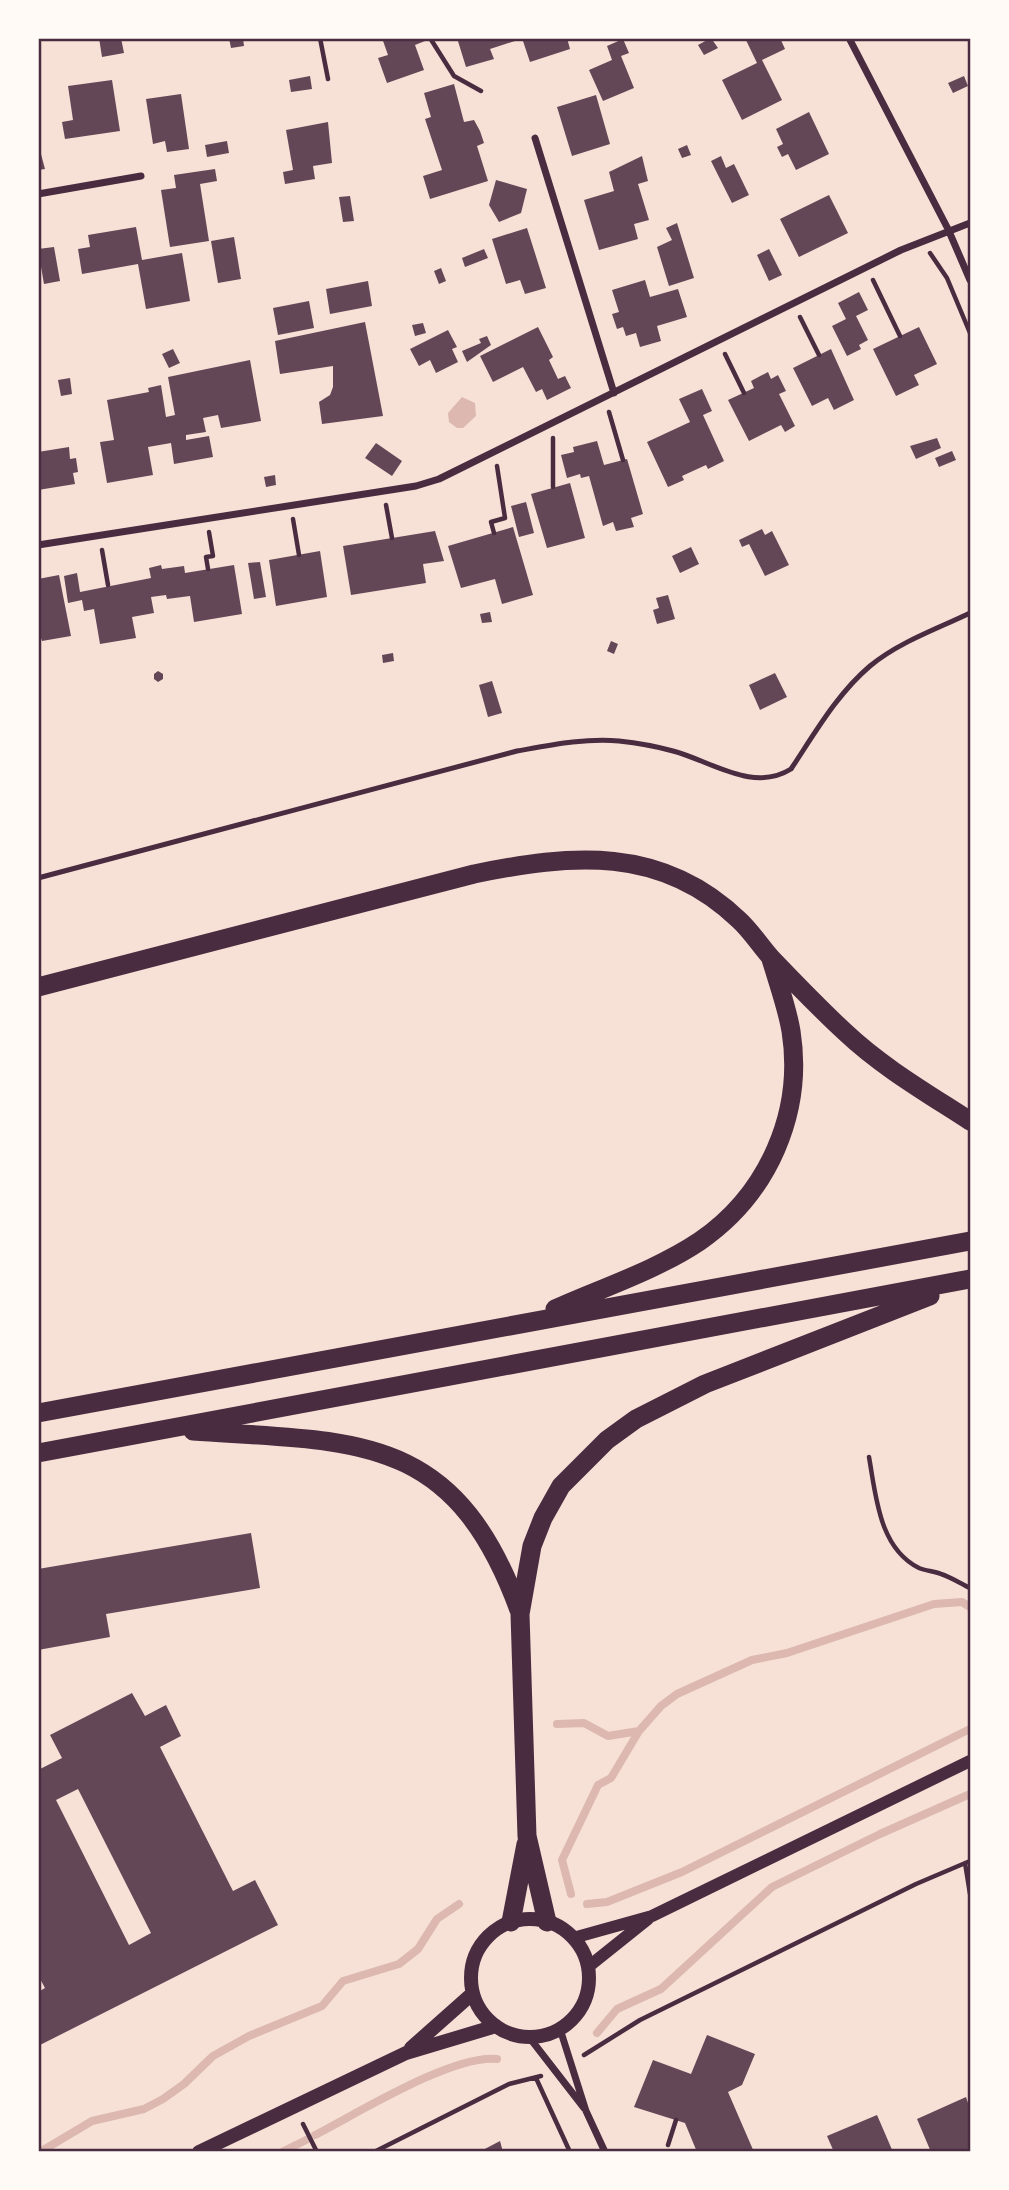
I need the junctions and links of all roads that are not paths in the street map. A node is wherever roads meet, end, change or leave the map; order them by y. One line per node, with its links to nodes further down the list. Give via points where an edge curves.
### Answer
1 (849, 38): 6 (street)
2 (535, 138): 8 (street)
3 (141, 176): 4 (street)
4 (38, 194)
5 (971, 223): 6 (street)
6 (948, 229): 7 (street); 8 (street)
7 (971, 281)
8 (614, 393): 9 (street, via 439,479)
9 (38, 545)
10 (971, 613): 11 (lane, via 871,665 832,706 791,769 781,775 741,776 646,744 592,740 558,744)
11 (38, 878)
12 (771, 958): 13 (highway, via 740,920 693,885 635,864 572,858 474,874); 14 (highway, via 887,1067); 17 (highway, via 791,1031 793,1074 787,1118 774,1157 749,1198 700,1241)
13 (38, 987)
14 (971, 1121)
15 (971, 1241): 17 (highway)
16 (971, 1280): 19 (highway); 21 (highway, via 705,1384 636,1419 607,1440 561,1486 543,1518 525,1575)
17 (529, 1321): 18 (highway)
18 (38, 1413)
19 (164, 1429): 20 (highway); 21 (highway, via 356,1444 412,1467 438,1483 474,1518 497,1556)
20 (38, 1453)
21 (520, 1614): 23 (highway)
22 (971, 1760): 24 (street)
23 (527, 1836): 25 (highway); 26 (highway)
24 (652, 1916): 27 (street); 28 (street)
25 (511, 1922): 26 (main road); 29 (main road, via 491,1933 478,1950)
26 (547, 1922): 27 (main road)
27 (573, 1938): 28 (main road)
28 (588, 1967): 31 (main road, via 584,2003)
29 (473, 1993): 30 (main road); 33 (main road)
30 (495, 2026): 32 (main road); 33 (main road)
31 (560, 2029): 32 (main road); 34 (street)
32 (529, 2036): 34 (street)
33 (406, 2053): 35 (main road)
34 (586, 2111): 36 (street)
35 (199, 2151)
36 (606, 2151)

